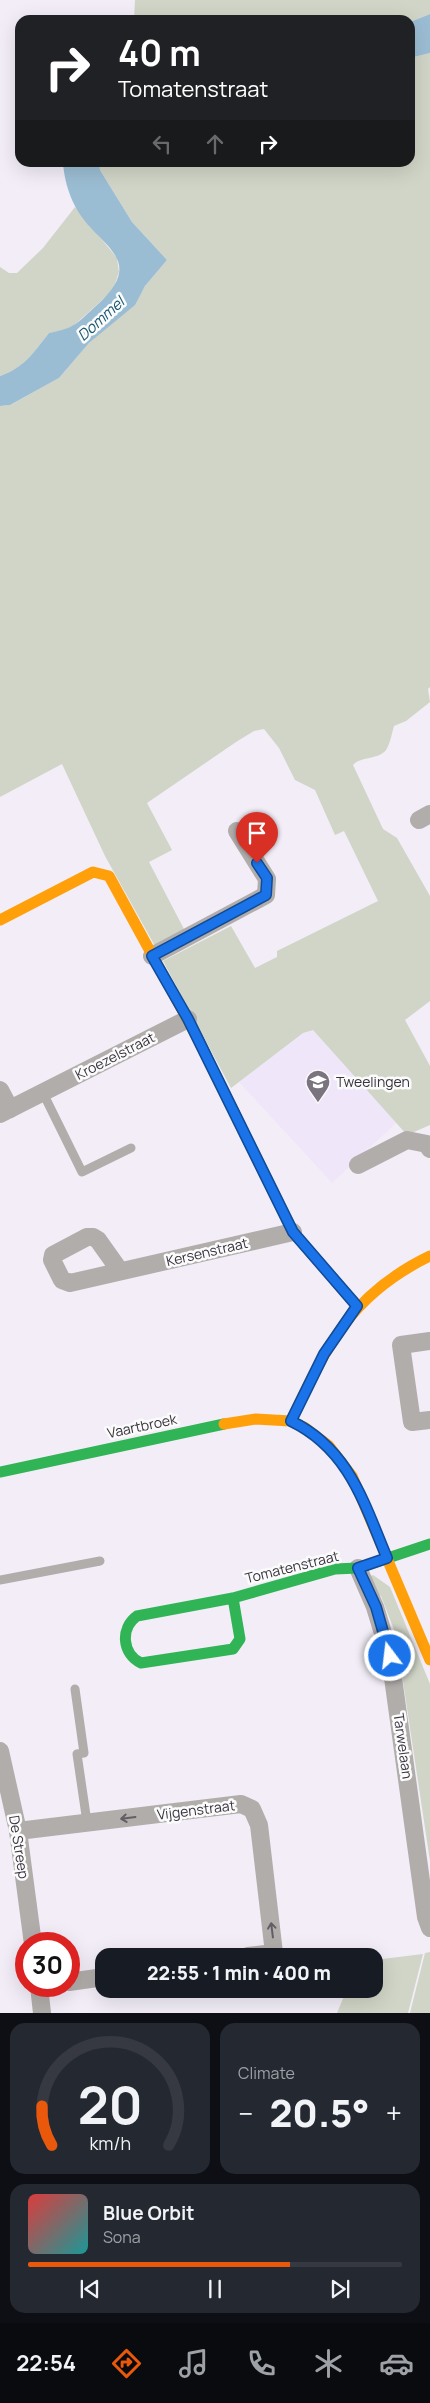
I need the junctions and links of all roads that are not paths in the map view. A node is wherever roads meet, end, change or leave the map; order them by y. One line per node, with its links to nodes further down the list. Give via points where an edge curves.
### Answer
1 (237, 831): 3 (street, via 267,878 266,895)
2 (0, 920): 3 (street, via 93,872 100,873 109,876)
3 (152, 956): 4 (street)
4 (188, 1019): 6 (street, Kroezelstraat); 11 (street)
5 (0, 1090): 7 (street)
6 (42, 1093): 7 (street, Kroezelstraat); 8 (lane, via 82,1172)
7 (5, 1111)
8 (132, 1148)
9 (430, 1149): 10 (street, via 427,1144 407,1140)
10 (358, 1165)
11 (293, 1232): 13 (street, Kersenstraat); 14 (street)
12 (430, 1256): 14 (street, via 392,1275)
13 (120, 1271)
14 (357, 1306): 17 (street, via 324,1354)
15 (430, 1341): 16 (street, via 401,1345 412,1422)
16 (430, 1420)
17 (291, 1421): 18 (street, Vaartbroek, via 260,1417 236,1421); 20 (street, via 315,1434 342,1461 358,1488)
18 (0, 1472)
19 (430, 1544): 20 (street, Tomatenstraat)
20 (387, 1558): 22 (street, Tomatenstraat); 25 (street)
21 (100, 1561): 23 (lane)
22 (358, 1568): 24 (street, Tomatenstraat, via 335,1569); 30 (street, Tarwelaan, via 376,1607 390,1656)
23 (0, 1580)
24 (233, 1598): 24 (street, Tomatenstraat, via 132,1618 126,1631 130,1656 141,1663 233,1649 240,1639)
25 (430, 1660)
26 (75, 1689): 28 (lane, via 84,1753 77,1754)
27 (0, 1752): 29 (street, De Streep)
28 (87, 1822): 29 (street, Vijgenstraat); 32 (street, Vijgenstraat, one-way to 28, via 259,1825 252,1809 241,1804)
29 (18, 1830): 31 (street, De Streep)
30 (430, 1928)
31 (31, 1932)
32 (274, 1948)
33 (95, 1978): 34 (street)
34 (80, 1980)
35 (40, 1997): 36 (street)
36 (42, 2013)

